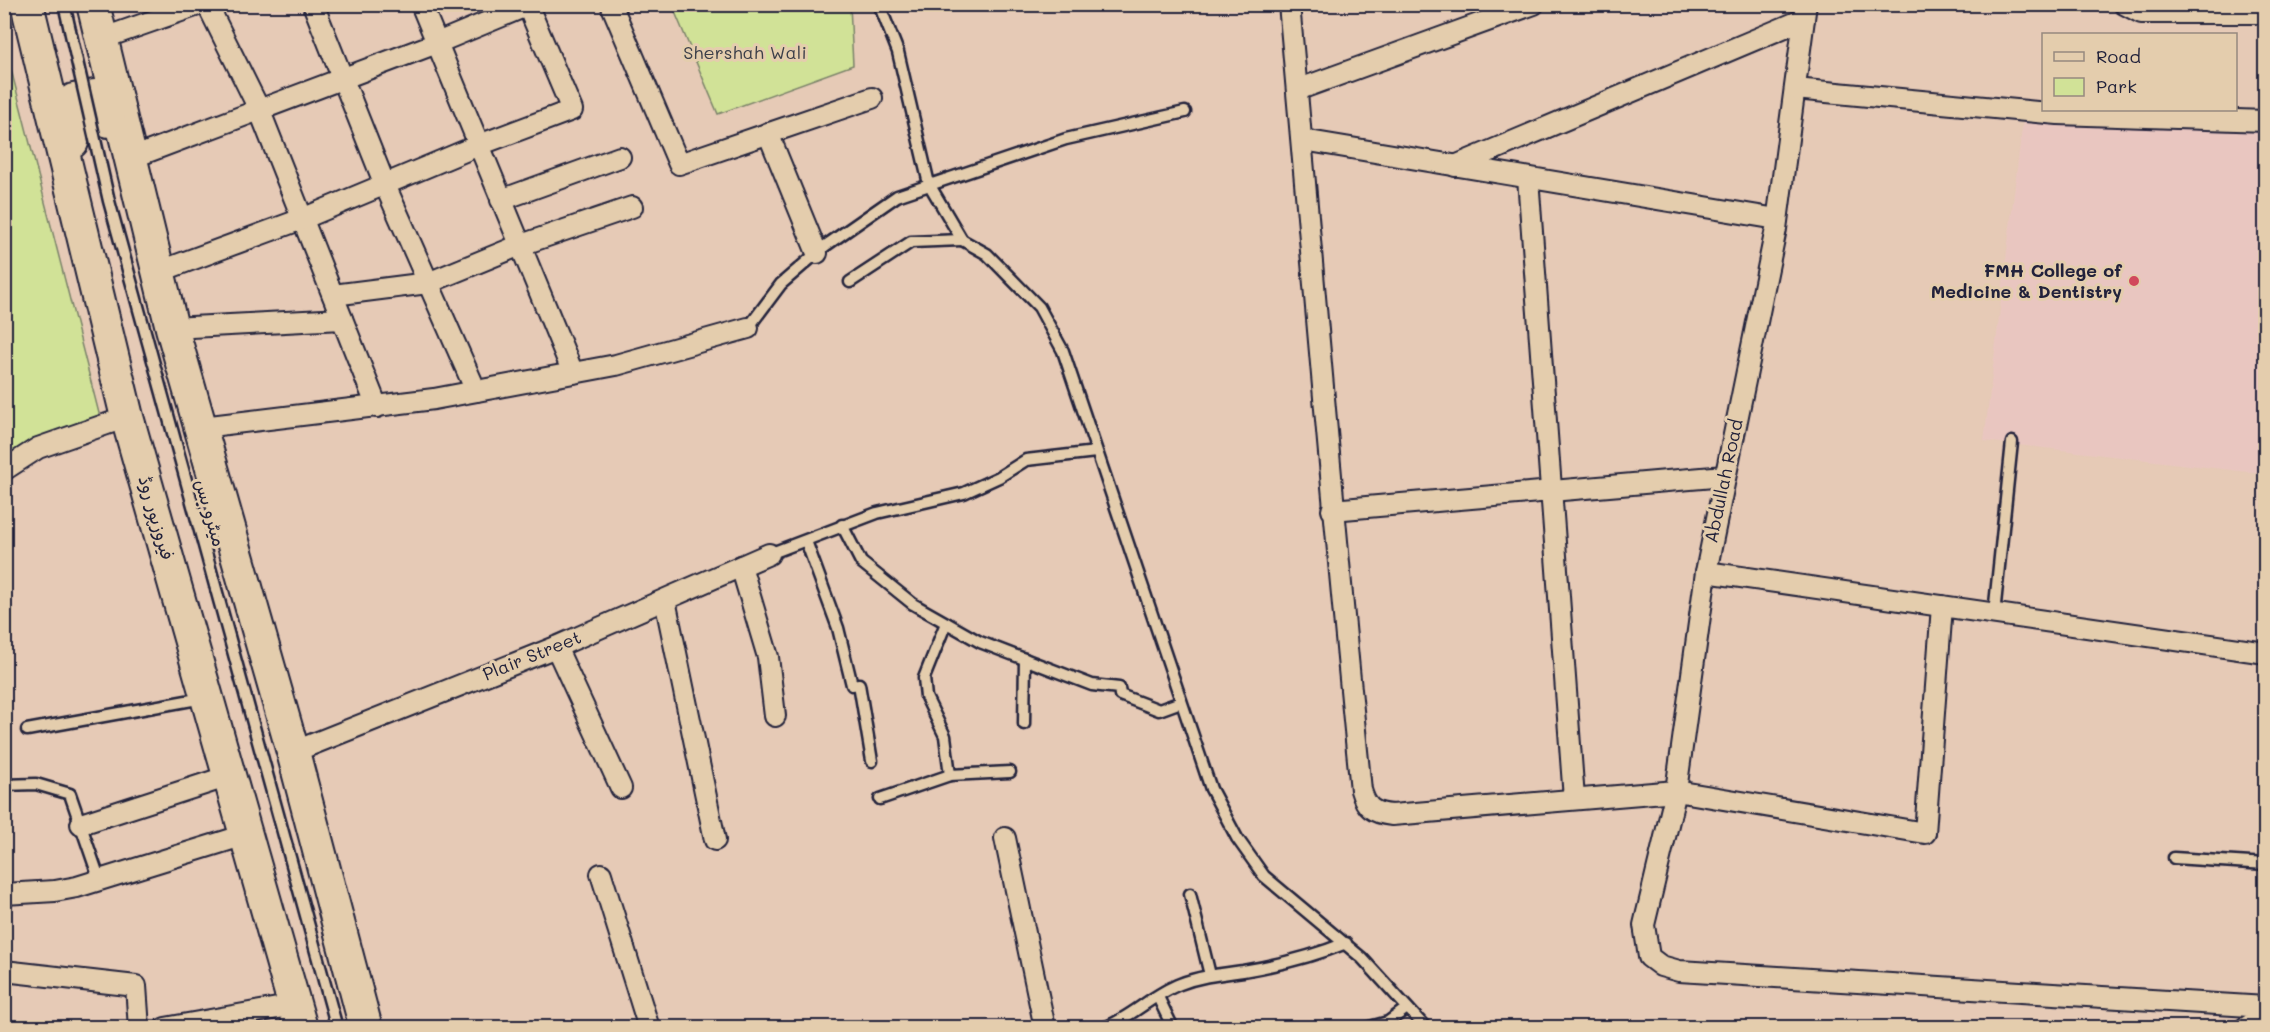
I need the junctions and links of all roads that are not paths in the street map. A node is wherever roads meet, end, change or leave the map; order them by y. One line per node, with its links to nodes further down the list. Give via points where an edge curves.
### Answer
1 (27, 4): 48 (main road, فیروزپور روڈ)
2 (41, 4): 4 (main road, via 58,73 69,82 90,77 96,65)
3 (64, 4): 109 (lane, میٹرو بس, bridge, via 109,201)
4 (82, 4)
5 (93, 4): 18 (main road)
6 (201, 4): 18 (street)
7 (207, 4): 24 (street)
8 (313, 4): 20 (street)
9 (421, 4): 19 (street)
10 (611, 4): 27 (street, via 679,164)
11 (879, 4): 35 (lane, via 898,52)
12 (1289, 4): 22 (street)
13 (1534, 4): 22 (street)
14 (2124, 4): 17 (street, via 2141,14)
15 (529, 5): 19 (street); 29 (street, via 572,110)
16 (1805, 12): 21 (street, Abdullah Road); 32 (street)
17 (2265, 13)
18 (101, 39): 31 (main road)
19 (437, 43): 20 (street); 29 (street)
20 (343, 78): 24 (street); 34 (street)
21 (1795, 89): 26 (street, via 2058,114); 39 (street, Abdullah Road)
22 (1297, 90): 28 (street)
23 (872, 98): 27 (street)
24 (259, 109): 31 (street); 38 (street)
25 (1185, 112): 35 (lane, via 1066,139)
26 (2265, 121)
27 (768, 133): 42 (street)
28 (1303, 140): 32 (street); 61 (street)
29 (479, 145): 34 (street); 36 (street)
30 (620, 157): 36 (street)
31 (129, 159): 43 (main road)
32 (1455, 166): 33 (street)
33 (1528, 178): 39 (street); 60 (street)
34 (385, 184): 38 (street); 45 (street)
35 (929, 184): 40 (lane); 42 (lane, via 897,196)
36 (501, 200): 41 (street)
37 (632, 207): 41 (street)
38 (302, 219): 43 (street); 46 (street)
39 (1777, 219): 59 (street, Abdullah Road)
40 (962, 240): 44 (lane, via 911,242); 57 (lane, via 987,254 1039,307 1063,351)
41 (518, 246): 45 (street); 51 (street)
42 (817, 253): 50 (lane, via 781,284)
43 (158, 272): 49 (main road)
44 (850, 282)
45 (428, 283): 46 (street); 52 (street)
46 (333, 296): 47 (street)
47 (342, 319): 49 (street); 53 (street)
48 (103, 324): 49 (main road, via 109,281 67,123 67,110 74,100 94,96 108,116 149,274); 54 (main road, فیروزپور روڈ)
49 (171, 328): 55 (main road)
50 (748, 328): 51 (street)
51 (573, 373): 52 (street)
52 (476, 391): 53 (street)
53 (377, 407): 55 (street)
54 (127, 417): 58 (street, via 38,448); 74 (main road, فیروزپور روڈ)
55 (202, 427): 79 (main road)
56 (2012, 442): 69 (lane)
57 (1096, 452): 62 (lane, via 1026,460 964,493); 75 (lane)
58 (4, 470)
59 (1725, 476): 60 (street); 66 (street, Abdullah Road)
60 (1552, 491): 61 (street); 88 (street)
61 (1332, 510): 88 (street, via 1365,803 1376,813 1392,815)
62 (842, 525): 63 (lane); 70 (lane, via 861,562 913,604)
63 (806, 541): 64 (lane); 80 (lane, via 838,628 852,685 859,684)
64 (769, 554): 65 (street, Plair Street)
65 (741, 566): 67 (street, Plair Street); 76 (street, via 768,657)
66 (1706, 572): 68 (street); 86 (street, Abdullah Road)
67 (665, 600): 71 (street, Plair Street); 92 (street)
68 (1942, 606): 69 (street); 86 (street, via 1925,833)
69 (1995, 614): 72 (street)
70 (946, 623): 73 (lane, via 980,642); 82 (lane, via 924,678 926,697 945,736)
71 (556, 648): 79 (street, Plair Street); 85 (street)
72 (2265, 653)
73 (1025, 659): 75 (lane, via 1092,685 1119,688 1120,695 1159,710); 77 (lane)
74 (207, 698): 78 (lane); 83 (main road, فیروزپور روڈ)
75 (1181, 702): 99 (lane, via 1211,789 1237,838 1264,876)
76 (775, 716)
77 (1024, 724)
78 (27, 730)
79 (293, 752): 110 (main road)
80 (872, 761)
81 (1010, 772): 82 (lane)
82 (950, 775): 87 (lane)
83 (229, 776): 89 (street); 90 (main road, فیروزپور روڈ)
84 (4, 785): 89 (lane, via 36,784 70,794)
85 (621, 788)
86 (1676, 791): 88 (street); 103 (street, Abdullah Road, via 1644,925 1649,957 1661,966 1679,971)
87 (880, 799)
88 (1574, 799)
89 (81, 824): 96 (lane)
90 (245, 835): 96 (street); 105 (main road, فیروزپور روڈ)
91 (1005, 838): 112 (street)
92 (715, 840)
93 (2174, 858): 94 (lane)
94 (2265, 864)
95 (601, 874): 111 (street)
96 (100, 881): 97 (street, via 55,891)
97 (4, 894)
98 (1190, 894): 101 (lane)
99 (1346, 943): 101 (lane, via 1244,971); 104 (lane)
100 (4, 971): 107 (street, via 136,986)
101 (1210, 975): 102 (lane, via 1178,984)
102 (1158, 997): 113 (lane); 114 (lane)
103 (2265, 1007)
104 (1407, 1008): 115 (lane, via 1388,1022); 116 (lane)
105 (298, 1016): 108 (street)
106 (2265, 1016): 117 (street)
107 (139, 1028)
108 (165, 1028)
109 (337, 1028)
110 (366, 1028)
111 (650, 1028)
112 (1045, 1028)
113 (1104, 1028)
114 (1173, 1028)
115 (1366, 1028)
116 (1426, 1028)
117 (2245, 1028)

